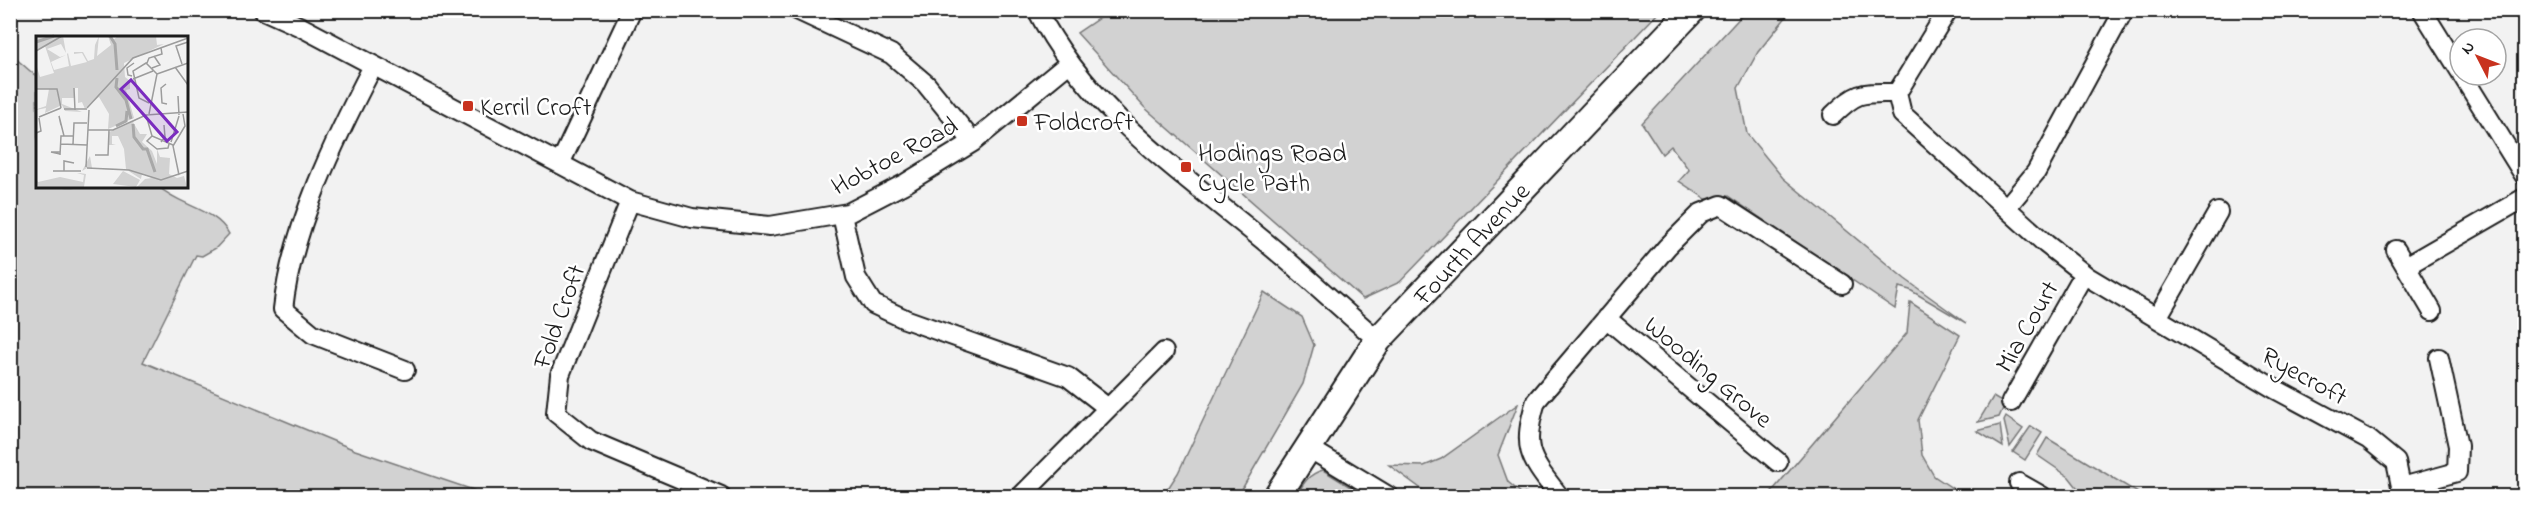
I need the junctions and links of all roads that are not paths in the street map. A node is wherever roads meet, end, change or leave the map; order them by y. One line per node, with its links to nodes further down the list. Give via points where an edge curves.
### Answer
1 (263, 10): 11 (street, Hobtoe Road)
2 (633, 10): 16 (street)
3 (797, 10): 15 (street, via 891,54 926,84)
4 (1037, 10): 10 (street)
5 (1692, 10): 28 (street, Fourth Avenue)
6 (1948, 10): 13 (street)
7 (2124, 10): 20 (street, via 2036,172)
8 (2422, 10): 9 (street)
9 (2448, 52)
10 (1068, 64): 15 (street, Hobtoe Road); 28 (street, via 1134,135)
11 (373, 66): 16 (street, Hobtoe Road); 31 (street, via 334,145 287,270 283,309 313,334)
12 (2470, 87): 17 (street)
13 (1897, 93): 14 (street, via 1850,97); 20 (street, Ryecroft, via 1902,114)
14 (1833, 115)
15 (973, 142): 22 (street, Hobtoe Road, via 906,183)
16 (560, 164): 19 (street, Hobtoe Road)
17 (2524, 175)
18 (2524, 198): 25 (street, via 2401,258)
19 (630, 201): 22 (street, Hobtoe Road, via 692,218 770,226); 38 (street, Fold Croft, via 560,375 556,413 591,441)
20 (2006, 208): 23 (street, Ryecroft)
21 (2218, 212): 27 (street)
22 (842, 214): 33 (street, via 856,277 873,304 1068,376)
23 (2084, 274): 27 (street, Ryecroft); 32 (street, Mia Court)
24 (1842, 284): 26 (street, Wooding Grove, via 1721,205 1701,213)
25 (2432, 311)
26 (1606, 318): 35 (street, Wooding Grove); 42 (street, Wooding Grove, via 1536,401 1528,428 1531,459)
27 (2157, 318): 37 (street, Ryecroft, via 2368,439 2396,462)
28 (1378, 340): 34 (street, Fourth Avenue)
29 (1164, 352): 33 (street)
30 (2439, 358): 37 (street, via 2458,446 2457,472)
31 (405, 370)
32 (2011, 402)
33 (1108, 408): 39 (street)
34 (1307, 447): 40 (street, Fourth Avenue); 41 (street)
35 (1778, 462)
36 (2019, 483): 43 (street)
37 (2402, 492)
38 (721, 496)
39 (1021, 496)
40 (1277, 496)
41 (1388, 496)
42 (1559, 496)
43 (2042, 496)

